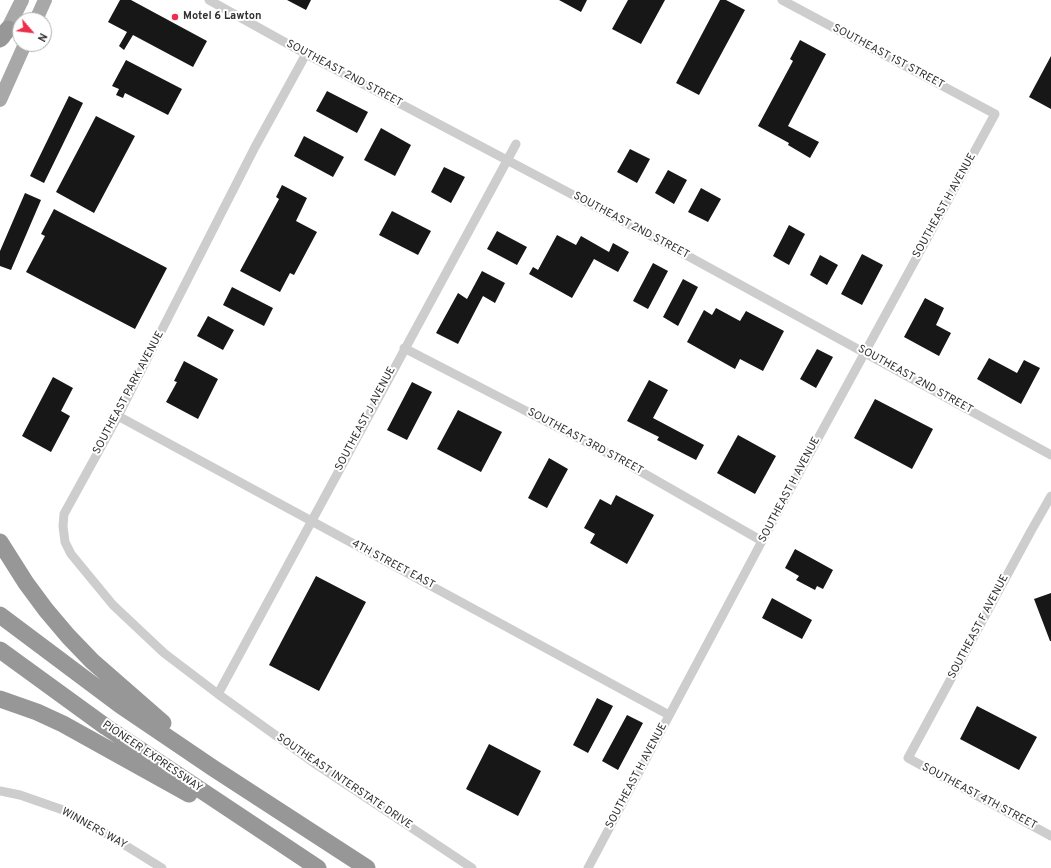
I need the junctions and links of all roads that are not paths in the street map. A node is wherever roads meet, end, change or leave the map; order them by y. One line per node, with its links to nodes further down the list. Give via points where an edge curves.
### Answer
1 (22, 0): 6 (main road)
2 (45, 0): 5 (main road)
3 (209, 0): 9 (street, SOUTHEAST 2ND STREET)
4 (783, 0): 11 (street, SOUTHEAST 1ST STREET)
5 (40, 12)
6 (4, 34): 7 (main road)
7 (0, 44)
8 (21, 52): 10 (main road)
9 (306, 54): 13 (street, SOUTHEAST 2ND STREET); 16 (street, SOUTHEAST PARK AVENUE, via 255,147)
10 (0, 100)
11 (995, 114): 15 (street, SOUTHEAST H AVENUE)
12 (516, 144): 13 (street, SOUTHEAST J AVENUE)
13 (507, 161): 14 (street, SOUTHEAST J AVENUE); 15 (street, SOUTHEAST 2ND STREET)
14 (404, 348): 19 (street, SOUTHEAST J AVENUE); 20 (street, SOUTHEAST 3RD STREET, via 617,458)
15 (864, 352): 17 (street, SOUTHEAST 2ND STREET); 20 (street, SOUTHEAST H AVENUE)
16 (118, 416): 19 (street, 4TH STREET EAST); 24 (street, SOUTHEAST PARK AVENUE, via 64,514 66,542 71,554 113,605 164,653)
17 (1051, 455)
18 (1051, 496): 27 (street, SOUTHEAST F AVENUE)
19 (312, 521): 24 (street, SOUTHEAST J AVENUE); 26 (street, 4TH STREET EAST)
20 (762, 541): 26 (street, SOUTHEAST H AVENUE)
21 (0, 542): 28 (highway, via 26,583 68,636 92,661)
22 (0, 615): 28 (highway, via 120,705)
23 (0, 650): 31 (highway, PIONEER EXPRESSWAY, via 106,727)
24 (218, 694): 34 (street, SOUTHEAST INTERSTATE DRIVE, via 316,765)
25 (0, 699): 31 (highway, via 69,727)
26 (669, 715): 35 (street, SOUTHEAST H AVENUE)
27 (908, 758): 30 (street, SOUTHEAST 4TH STREET)
28 (213, 768): 33 (highway)
29 (0, 791): 32 (street, WINNERS WAY, via 63,810)
30 (1051, 836)
31 (312, 864)
32 (162, 868)
33 (367, 868)
34 (472, 868)
35 (588, 868)

